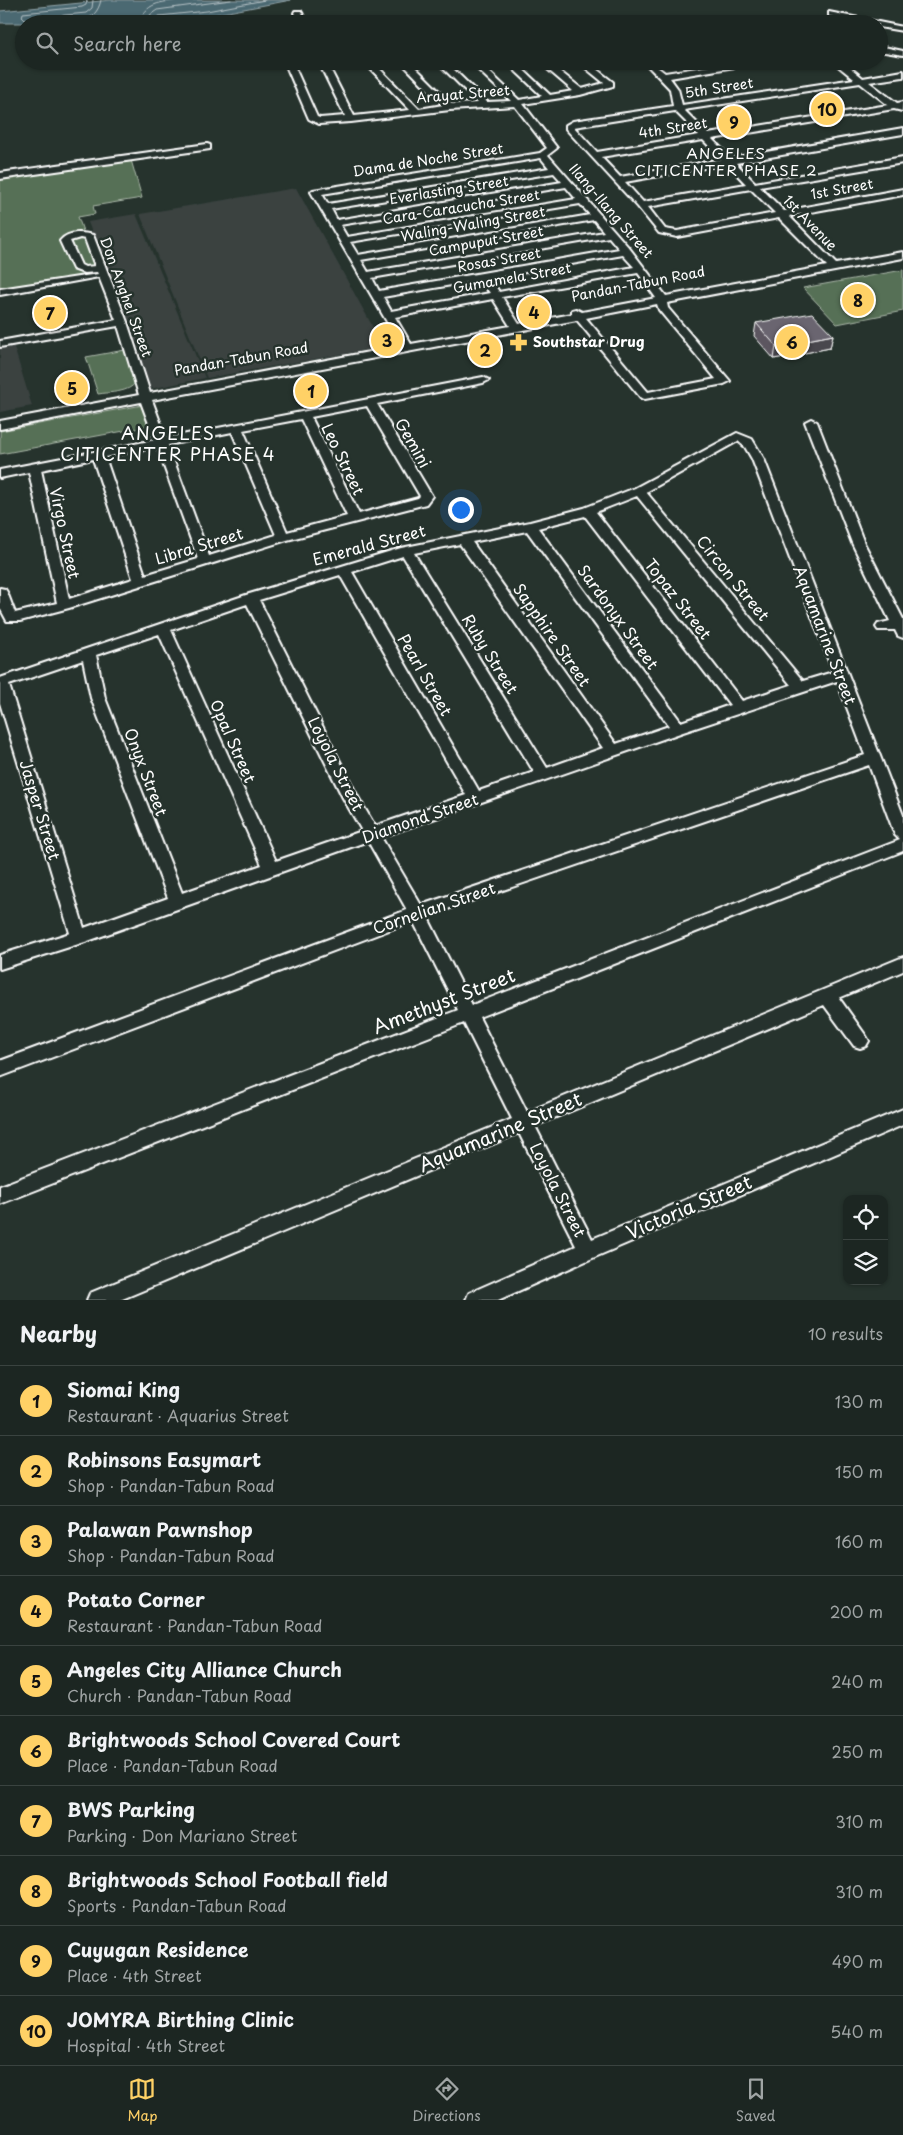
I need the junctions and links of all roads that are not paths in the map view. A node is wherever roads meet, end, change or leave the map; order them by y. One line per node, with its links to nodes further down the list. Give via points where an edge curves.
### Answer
1 (832, 14): 2 (street)
2 (836, 15)
3 (888, 26): 4 (street)
4 (903, 29)
5 (888, 50): 6 (street)
6 (903, 53)
7 (292, 70): 31 (street, Arayat Street, via 314,119)
8 (326, 70): 31 (street)
9 (376, 70): 29 (street)
10 (413, 70): 27 (street)
11 (449, 70): 25 (street)
12 (482, 70): 24 (street)
13 (519, 70): 23 (street)
14 (553, 70): 22 (street)
15 (593, 70): 22 (street, Arayat Street, via 610,84)
16 (657, 70): 20 (street, 1st Avenue)
17 (702, 70): 20 (street)
18 (848, 70): 21 (street)
19 (903, 74): 21 (street, 5th Street)
20 (664, 76): 28 (street, 1st Avenue, via 677,92)
21 (861, 80): 26 (street); 28 (street, 5th Street)
22 (580, 92): 23 (street, Arayat Street)
23 (549, 98): 24 (street, Arayat Street)
24 (516, 103): 25 (street, Arayat Street); 35 (street, via 552,146)
25 (485, 105): 27 (street, Arayat Street)
26 (899, 106): 30 (street); 33 (street, 4th Street)
27 (450, 107): 29 (street, Arayat Street)
28 (677, 108): 33 (street, 1st Avenue); 36 (street, 5th Street, via 570,125 569,128)
29 (416, 111): 31 (street, Arayat Street)
30 (903, 113)
31 (351, 119)
32 (903, 131): 37 (street)
33 (704, 137): 36 (street, 4th Street); 37 (street, 1st Avenue)
34 (207, 147): 40 (street)
35 (544, 155): 39 (street, Ilang-Ilang Street); 41 (street, Dama de Noche Street)
36 (595, 155): 42 (street)
37 (728, 160): 42 (street); 44 (street, 1st Avenue)
38 (903, 160): 44 (street)
39 (556, 170): 43 (street, Ilang-Ilang Street); 45 (street)
40 (0, 176)
41 (414, 176): 45 (street); 50 (street, Dama de Noche Street, via 316,192)
42 (619, 180): 48 (street)
43 (568, 184): 47 (street, Ilang-Ilang Street); 49 (street, Everlasting Street)
44 (753, 186): 48 (street); 51 (street, 1st Avenue)
45 (424, 190): 49 (street); 50 (street)
46 (903, 192): 51 (street, 1st Street)
47 (582, 200): 52 (street, Ilang-Ilang Street); 54 (street, Cara-Caracucha Street)
48 (641, 204): 51 (street, 1st Street, via 668,234)
49 (435, 206): 53 (street, Everlasting Street); 54 (street)
50 (325, 207): 53 (street)
51 (782, 213): 63 (street, 1st Avenue)
52 (596, 217): 55 (street, Ilang-Ilang Street); 57 (street, Waling-Waling Street)
53 (334, 223): 56 (street)
54 (447, 223): 56 (street, Cara-Caracucha Street); 57 (street)
55 (611, 234): 59 (street, Ilang-Ilang Street); 62 (street, Campuput Street)
56 (344, 240): 61 (street)
57 (458, 240): 61 (street, Waling-Waling Street); 62 (street)
58 (903, 250): 63 (street, Pandan-Tabun Road)
59 (626, 251): 64 (street, Ilang-Ilang Street); 67 (street, Rosas Street)
60 (903, 255): 63 (street, Pandan-Tabun Road)
61 (355, 258): 66 (street)
62 (470, 258): 66 (street, Campuput Street); 67 (street)
63 (832, 266): 71 (street, Pandan-Tabun Road)
64 (641, 269): 70 (street, Gumamela Street); 71 (street, Ilang-Ilang Street)
65 (102, 271): 65 (street, Don Anghel Street, via 89,237 75,235 65,241 77,267); 68 (street); 74 (street, Don Anghel Street)
66 (365, 276): 69 (street)
67 (484, 276): 69 (street, Rosas Street); 70 (street)
68 (0, 292)
69 (376, 295): 73 (street)
70 (496, 295): 73 (street, Gumamela Street); 75 (street)
71 (662, 298): 72 (street, Pandan-Tabun Road); 72 (street, Ilang-Ilang Street, via 663,308 724,381 645,396)
72 (578, 314): 75 (street, Pandan-Tabun Road)
73 (388, 315): 77 (street)
74 (122, 322): 76 (street); 79 (street, Don Anghel Street)
75 (515, 326): 77 (street, Pandan-Tabun Road)
76 (0, 344)
77 (407, 347): 79 (street, Pandan-Tabun Road)
78 (483, 380): 80 (street)
79 (145, 394): 82 (street, Pandan-Tabun Road); 84 (street, Pandan-Tabun Road); 87 (street, Don Anghel Street)
80 (370, 401): 81 (street); 92 (street, Gemini, via 426,496)
81 (304, 414): 85 (street); 94 (street, Leo Street)
82 (0, 418)
83 (811, 422): 105 (street, via 858,543)
84 (0, 425)
85 (236, 427): 87 (street); 96 (street)
86 (744, 438): 91 (street, Emerald Street, via 737,437); 109 (street, Aquamarine Street, via 758,459)
87 (161, 442): 88 (street); 99 (street, Don Anghel Street)
88 (98, 455): 89 (street); 101 (street)
89 (34, 467): 90 (street); 104 (street, Virgo Street)
90 (0, 474)
91 (639, 491): 93 (street, Emerald Street); 111 (street, Circon Street)
92 (422, 501): 94 (street, Libra Street)
93 (588, 511): 95 (street, Emerald Street); 112 (street, Topaz Street)
94 (354, 517): 96 (street, Libra Street)
95 (530, 526): 97 (street, Emerald Street); 113 (street, Sardonyx Street)
96 (283, 537): 99 (street, Libra Street)
97 (463, 540): 98 (street, Emerald Street); 114 (street, Sapphire Street)
98 (406, 551): 100 (street, Emerald Street); 116 (street, Ruby Street)
99 (205, 562): 101 (street, Libra Street)
100 (344, 570): 103 (street, Emerald Street); 117 (street, Pearl Street)
101 (140, 581): 104 (street, Libra Street)
102 (0, 593): 104 (street, Libra Street, via 12,618)
103 (252, 598): 106 (street, Emerald Street); 118 (street, Loyola Street, via 351,798)
104 (64, 606)
105 (901, 627): 107 (street)
106 (163, 628): 108 (street, Emerald Street); 121 (street, Opal Street)
107 (882, 628)
108 (89, 653): 110 (street, Emerald Street); 122 (street, Onyx Street, via 98,698)
109 (841, 675): 111 (street, Diamond Street); 115 (street, Aquamarine Street)
110 (0, 683): 124 (street, Jasper Street)
111 (800, 687): 112 (street, Diamond Street)
112 (740, 708): 113 (street, Diamond Street)
113 (678, 728): 114 (street, Diamond Street)
114 (613, 751): 116 (street, Diamond Street)
115 (872, 758): 119 (street, Aquamarine Street); 123 (street, Cornelian Street)
116 (544, 775): 117 (street, Diamond Street)
117 (475, 798): 118 (street, Diamond Street)
118 (374, 834): 121 (street, Diamond Street); 123 (street, Loyola Street)
119 (903, 835)
120 (903, 845): 128 (street, Amethyst Street)
121 (271, 868): 122 (street, Diamond Street)
122 (177, 901): 124 (street, Diamond Street)
123 (417, 913): 128 (street, Loyola Street); 130 (street, Cornelian Street)
124 (79, 937): 125 (street, Diamond Street)
125 (0, 962)
126 (903, 964): 127 (street, Aquamarine Street)
127 (827, 996): 129 (street); 132 (street, Aquamarine Street)
128 (467, 1015): 132 (street, Loyola Street); 133 (street, Amethyst Street)
129 (860, 1041)
130 (0, 1069)
131 (903, 1117): 134 (street, Victoria Street)
132 (524, 1122): 134 (street, Loyola Street); 135 (street, Aquamarine Street)
133 (0, 1195)
134 (588, 1250): 136 (street, Victoria Street)
135 (97, 1300)
136 (476, 1300)

